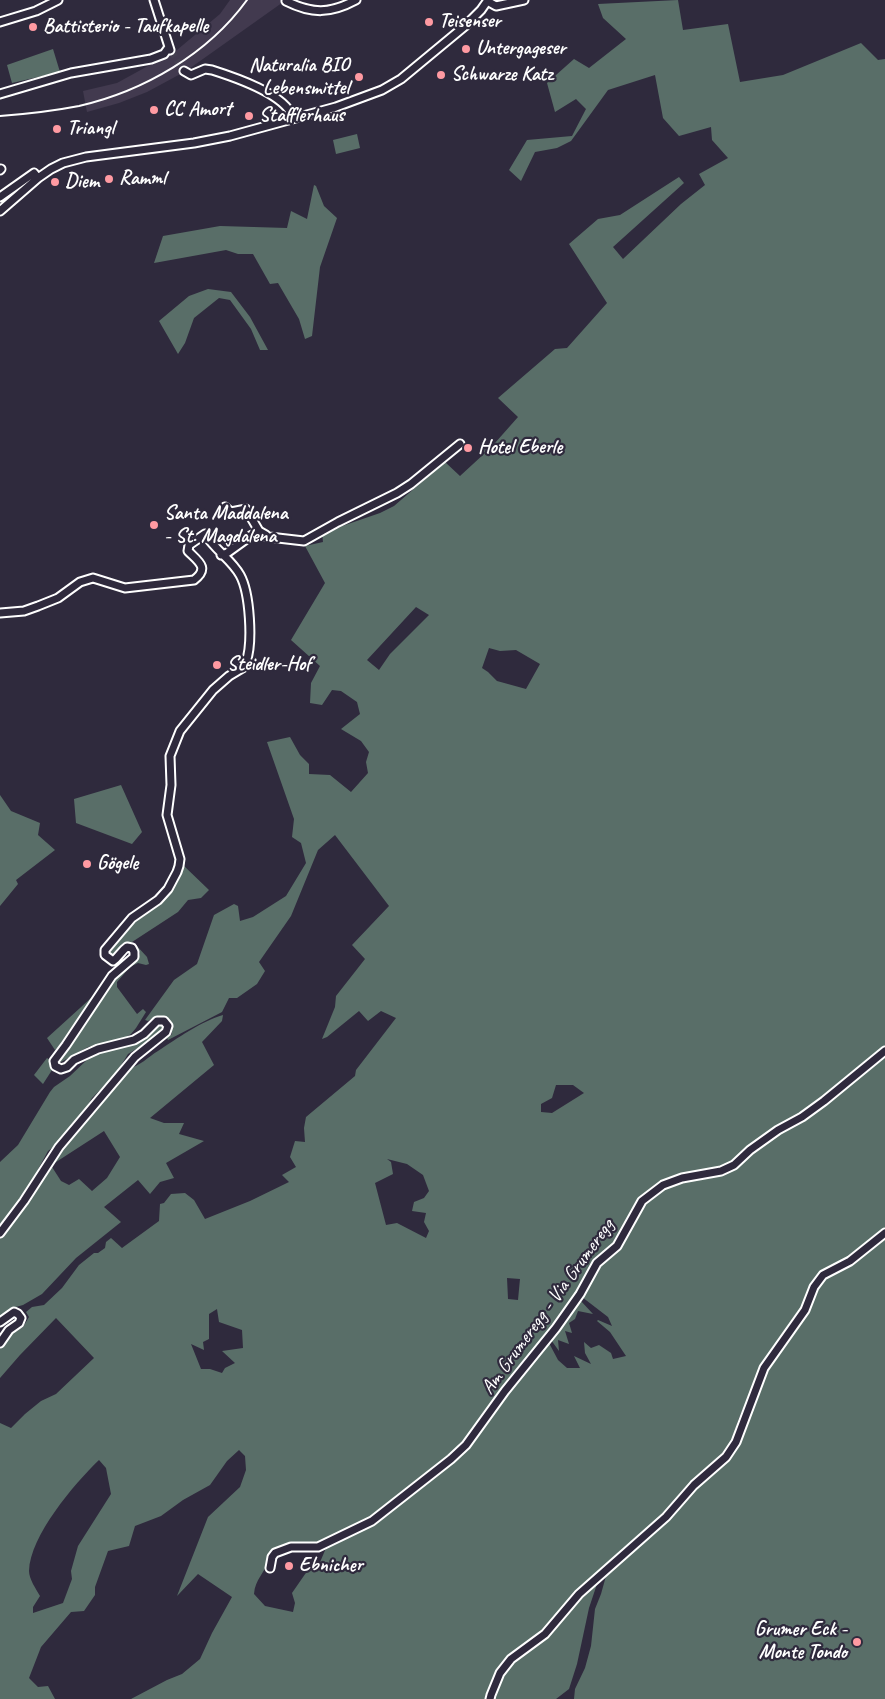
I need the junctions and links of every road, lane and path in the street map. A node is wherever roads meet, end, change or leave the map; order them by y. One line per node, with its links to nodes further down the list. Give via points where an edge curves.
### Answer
1 (58, 0): 7 (street)
2 (154, 0): 9 (street, via 170,49 164,54 71,73)
3 (356, 0): 6 (street, via 340,7 313,11)
4 (488, 0): 5 (street, via 496,6); 10 (street, via 465,26 401,80 342,105)
5 (524, 0)
6 (286, 1)
7 (0, 22)
8 (184, 72): 10 (street, via 191,75 205,69 212,70 264,90 284,105)
9 (0, 94)
10 (293, 118): 11 (street, via 194,143 86,157 63,163)
11 (38, 178): 12 (street, via 34,173); 13 (street)
12 (0, 197)
13 (0, 211)
14 (460, 444): 16 (street, via 397,493 304,541)
15 (225, 507): 16 (street, via 231,512 247,510 259,531)
16 (268, 536): 17 (street, via 252,535)
17 (221, 554): 18 (street, via 205,534 189,545 188,551 201,564 202,570 194,580 126,588 92,578 38,606); 20 (street, via 240,576 245,589 250,651 245,665 213,690 180,731 170,756 167,815 180,858 179,866 168,889 132,918 105,950 108,959 113,960 122,950 132,948 134,957 112,976 54,1061 61,1069 98,1049 134,1040 157,1020 168,1026 166,1032 135,1056 59,1148)
18 (0, 613)
19 (885, 1051): 24 (street, Am Grumeregg - Via Grumeregg, via 824,1101 778,1130 734,1165 663,1185 642,1201 617,1246 597,1263 556,1328 466,1445 372,1522 318,1547 291,1548 275,1553)
20 (0, 1233)
21 (885, 1233): 25 (street, via 850,1260 823,1275 814,1287 805,1310 764,1368 736,1442 726,1457 694,1485 666,1517 579,1594 544,1634 511,1659 500,1673)
22 (0, 1322): 23 (street, via 14,1312 21,1318)
23 (0, 1343)
24 (270, 1568)
25 (490, 1699)

